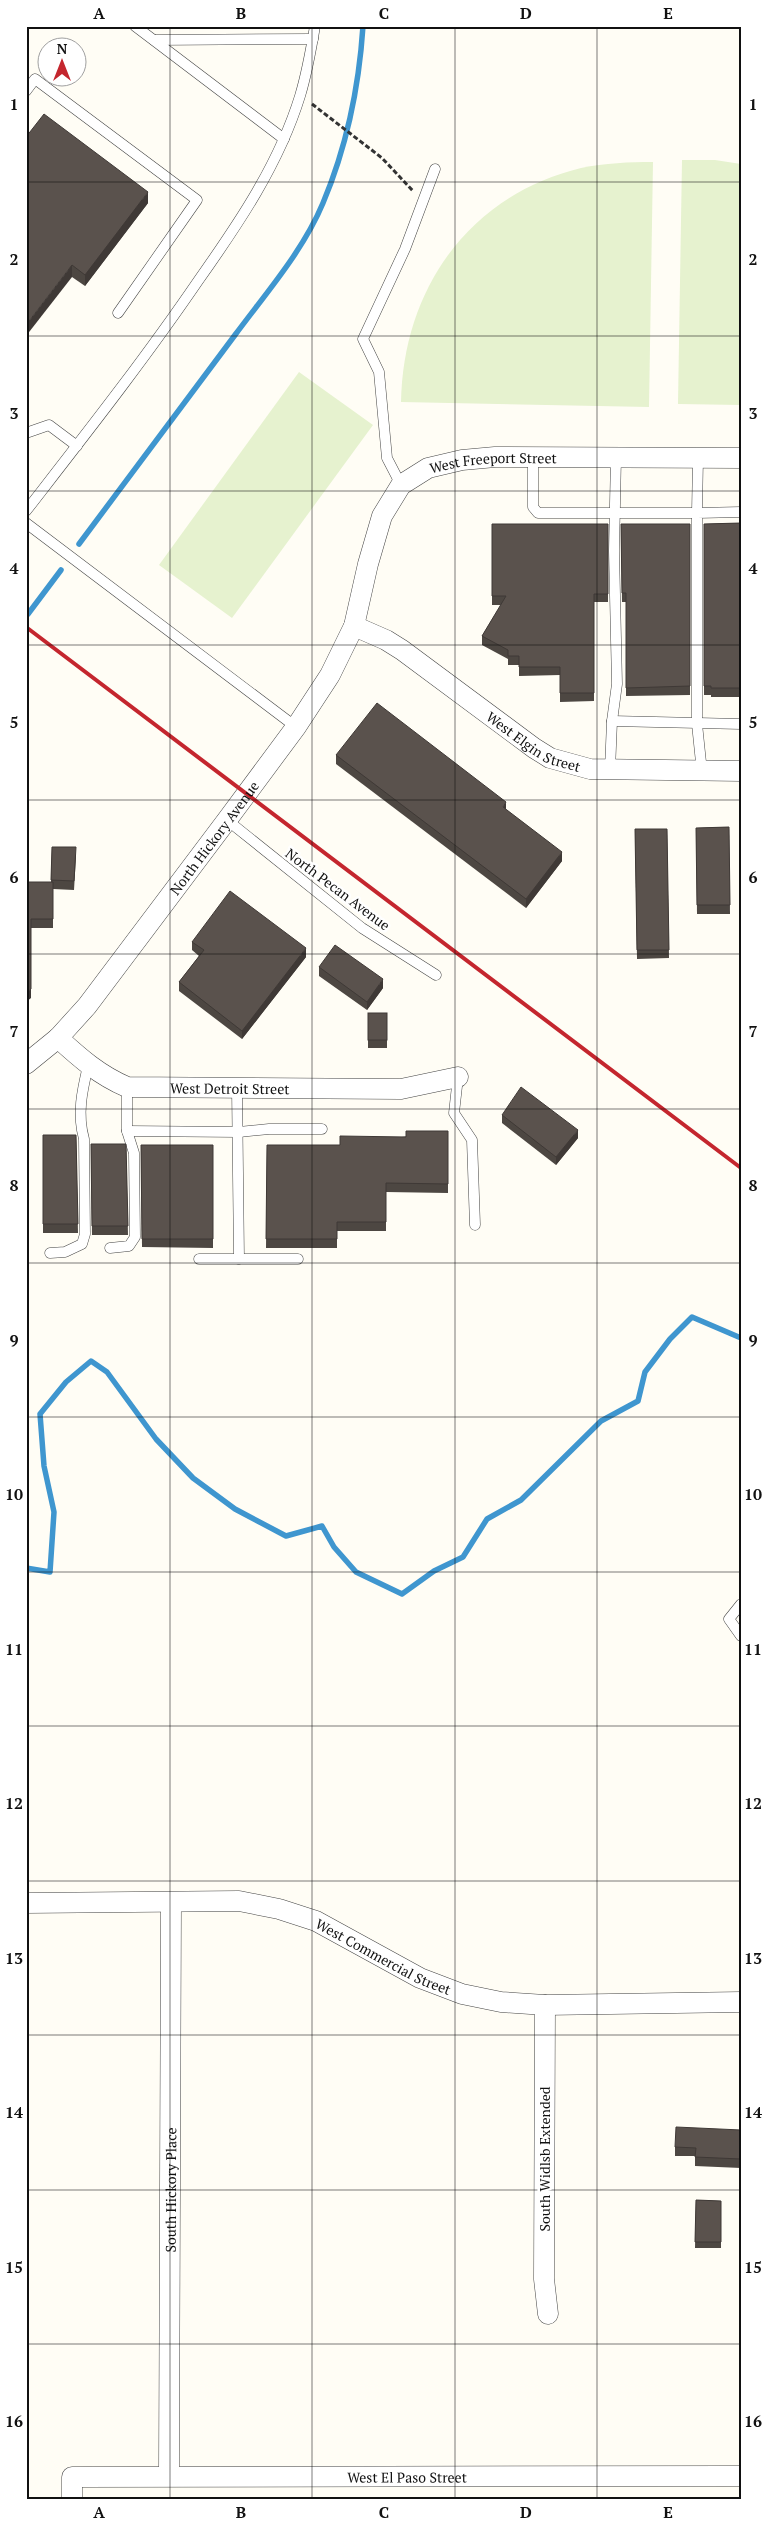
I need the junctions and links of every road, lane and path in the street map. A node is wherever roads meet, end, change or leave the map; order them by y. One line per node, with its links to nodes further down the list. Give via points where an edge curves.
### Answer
1 (135, 26): 4 (lane)
2 (315, 26): 3 (lane)
3 (313, 39): 4 (lane); 6 (lane)
4 (154, 40): 7 (lane)
5 (26, 91): 10 (lane, via 35,79 197,200)
6 (300, 97): 7 (lane); 9 (path, via 371,149)
7 (284, 139): 12 (lane, via 237,225 153,346)
8 (435, 169): 9 (lane)
9 (423, 202): 17 (lane, via 405,249 363,338 379,372 387,458)
10 (118, 313)
11 (26, 433): 12 (lane, via 49,425)
12 (77, 446): 18 (lane)
13 (533, 458): 14 (street, West Freeport Street); 17 (street, West Freeport Street, via 462,460 428,468); 20 (lane, via 533,507 538,513)
14 (616, 458): 15 (street, West Freeport Street); 20 (lane)
15 (698, 458): 16 (street, West Freeport Street); 21 (lane)
16 (741, 458)
17 (401, 485): 23 (street, West Freeport Street, via 382,516)
18 (26, 511)
19 (741, 512): 21 (lane)
20 (617, 513): 21 (lane); 24 (lane, via 614,551 617,684)
21 (697, 513): 25 (lane)
22 (26, 523): 27 (lane)
23 (354, 626): 27 (street, North Hickory Avenue, via 330,675); 28 (street, West Elgin Street, via 402,650 550,758 590,769)
24 (612, 721): 25 (lane); 28 (lane)
25 (697, 724): 26 (lane); 30 (lane)
26 (741, 724)
27 (296, 727): 31 (street, North Hickory Avenue)
28 (610, 770): 30 (street, West Elgin Street)
29 (741, 771): 30 (street, West Elgin Street)
30 (702, 772)
31 (227, 820): 32 (lane, North Pecan Avenue, via 362,928); 33 (street, North Hickory Avenue, via 86,1006)
32 (436, 976)
33 (58, 1038): 34 (street); 35 (street, West Detroit Street)
34 (26, 1064)
35 (88, 1066): 37 (street, West Detroit Street); 44 (lane, via 81,1094 80,1117 84,1139 85,1234 82,1244 65,1252)
36 (458, 1077): 38 (street, West Detroit Street, via 401,1089); 42 (lane, via 454,1113 472,1140)
37 (127, 1087): 38 (street, West Detroit Street); 40 (lane)
38 (238, 1088): 41 (lane)
39 (322, 1129): 41 (lane)
40 (127, 1132): 41 (lane); 43 (lane, via 134,1153 135,1237 128,1246)
41 (239, 1132): 46 (lane, via 236,1170)
42 (475, 1225)
43 (110, 1248)
44 (50, 1252)
45 (199, 1258): 46 (lane)
46 (239, 1259): 47 (lane)
47 (298, 1259)
48 (741, 1604): 49 (lane, via 730,1619)
49 (741, 1636)
50 (26, 1903): 51 (street, West Commercial Street)
51 (170, 1903): 53 (street, West Commercial Street, via 239,1902 279,1909 316,1921 420,1978 462,1994 501,2002); 55 (street, South Hickory Place)
52 (741, 2002): 53 (street, West Commercial Street)
53 (544, 2005): 54 (street, South Widlsb Extended, via 544,2279)
54 (548, 2314)
55 (169, 2476): 56 (street, West El Paso Street); 57 (street, West El Paso Street, via 72,2477)
56 (741, 2476)
57 (72, 2500)

